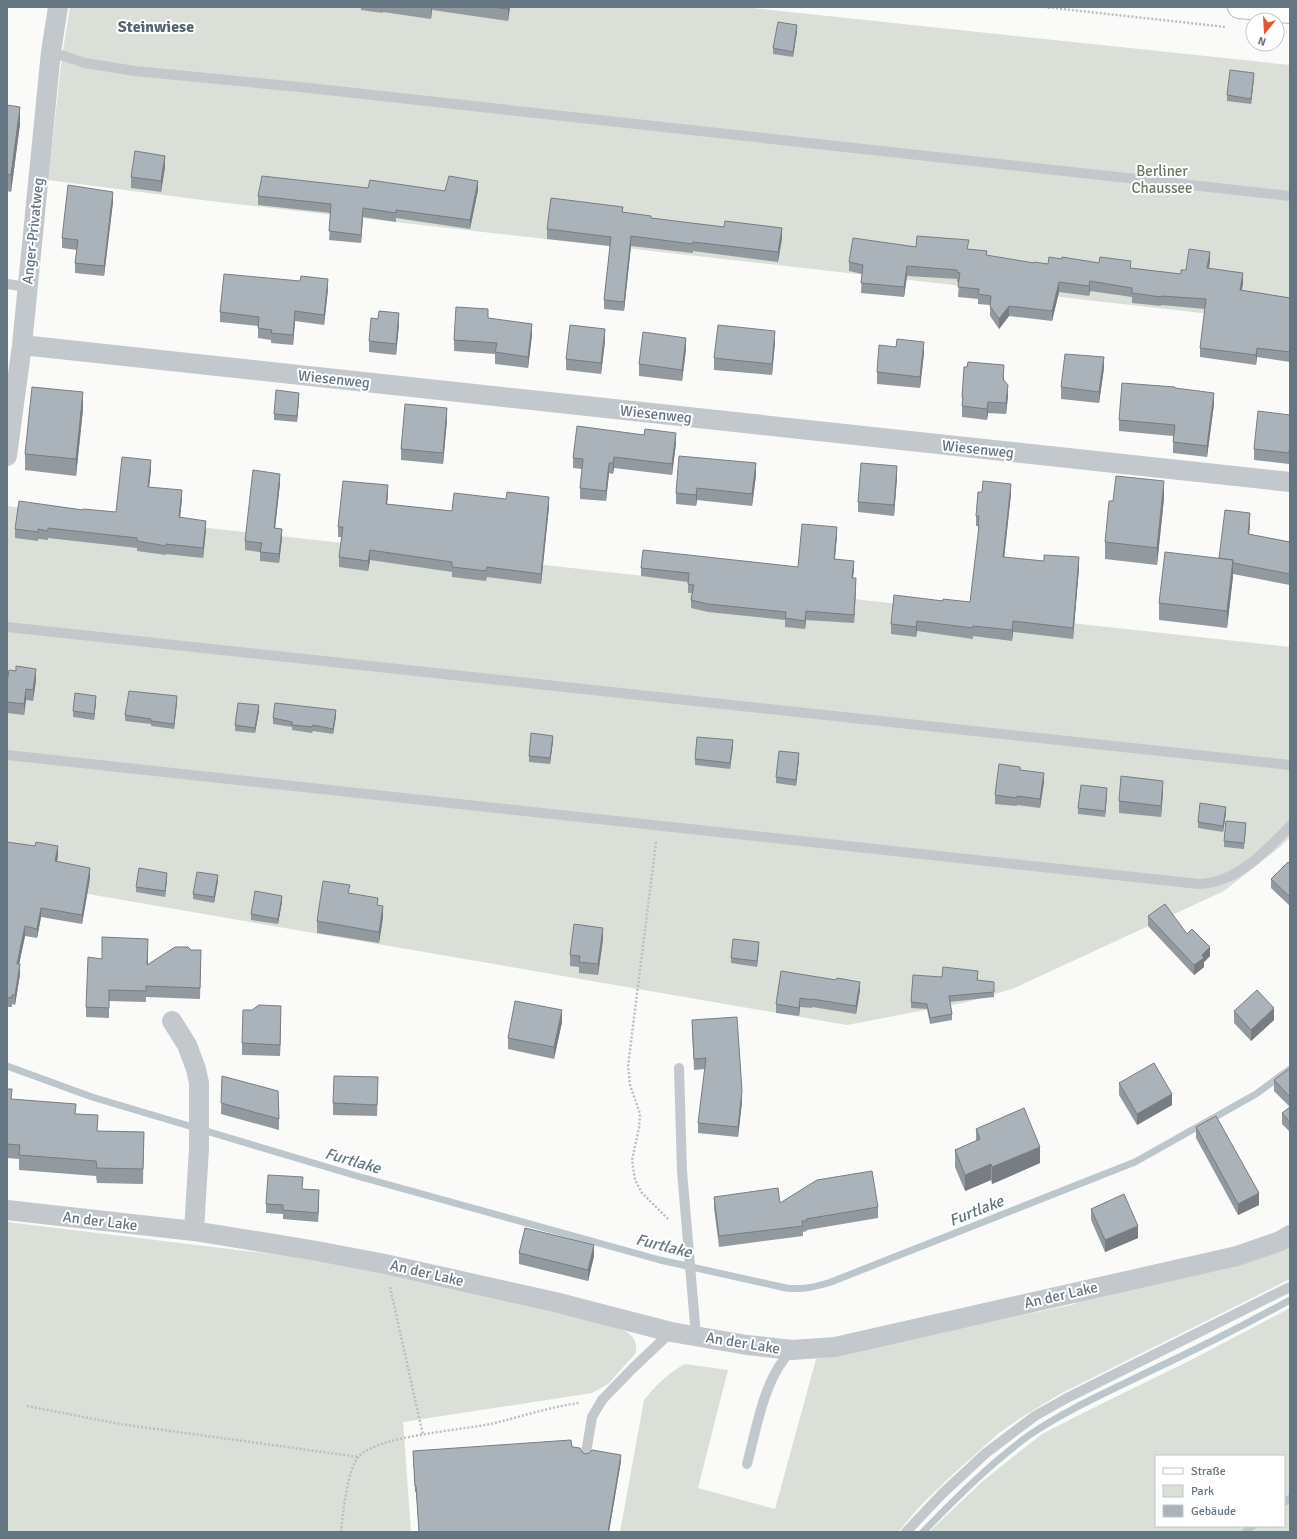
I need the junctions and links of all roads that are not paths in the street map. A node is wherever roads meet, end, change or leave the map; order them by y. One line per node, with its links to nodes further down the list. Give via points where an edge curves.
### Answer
1 (58, 7): 4 (street, Anger-Privatweg)
2 (1239, 7): 3 (main road)
3 (1290, 12)
4 (51, 52): 5 (lane, via 96,65 151,73 309,88); 7 (street, Anger-Privatweg)
5 (1290, 196)
6 (7, 284): 7 (lane)
7 (28, 287): 8 (street, Anger-Privatweg)
8 (22, 345): 9 (street, Anger-Privatweg); 10 (street, Wiesenweg)
9 (7, 456)
10 (1290, 482)
11 (7, 628): 13 (lane)
12 (7, 755): 14 (lane, via 1199,884 1217,881 1238,871)
13 (1290, 765)
14 (1290, 826)
15 (172, 1021): 18 (street, via 188,1045 199,1083 199,1148)
16 (679, 1068): 22 (lane, via 682,1171)
17 (7, 1210): 18 (street, An der Lake)
18 (194, 1232): 21 (street, An der Lake, via 385,1264 555,1302)
19 (1290, 1235): 23 (street, An der Lake, via 1237,1256 834,1347)
20 (1290, 1287): 26 (lane, via 1035,1416 986,1453)
21 (671, 1332): 22 (street, An der Lake); 24 (lane, via 602,1400 592,1417)
22 (696, 1336): 23 (street, An der Lake, via 762,1348)
23 (792, 1350): 25 (lane, via 778,1366 768,1386)
24 (586, 1454)
25 (747, 1464)
26 (906, 1532)

